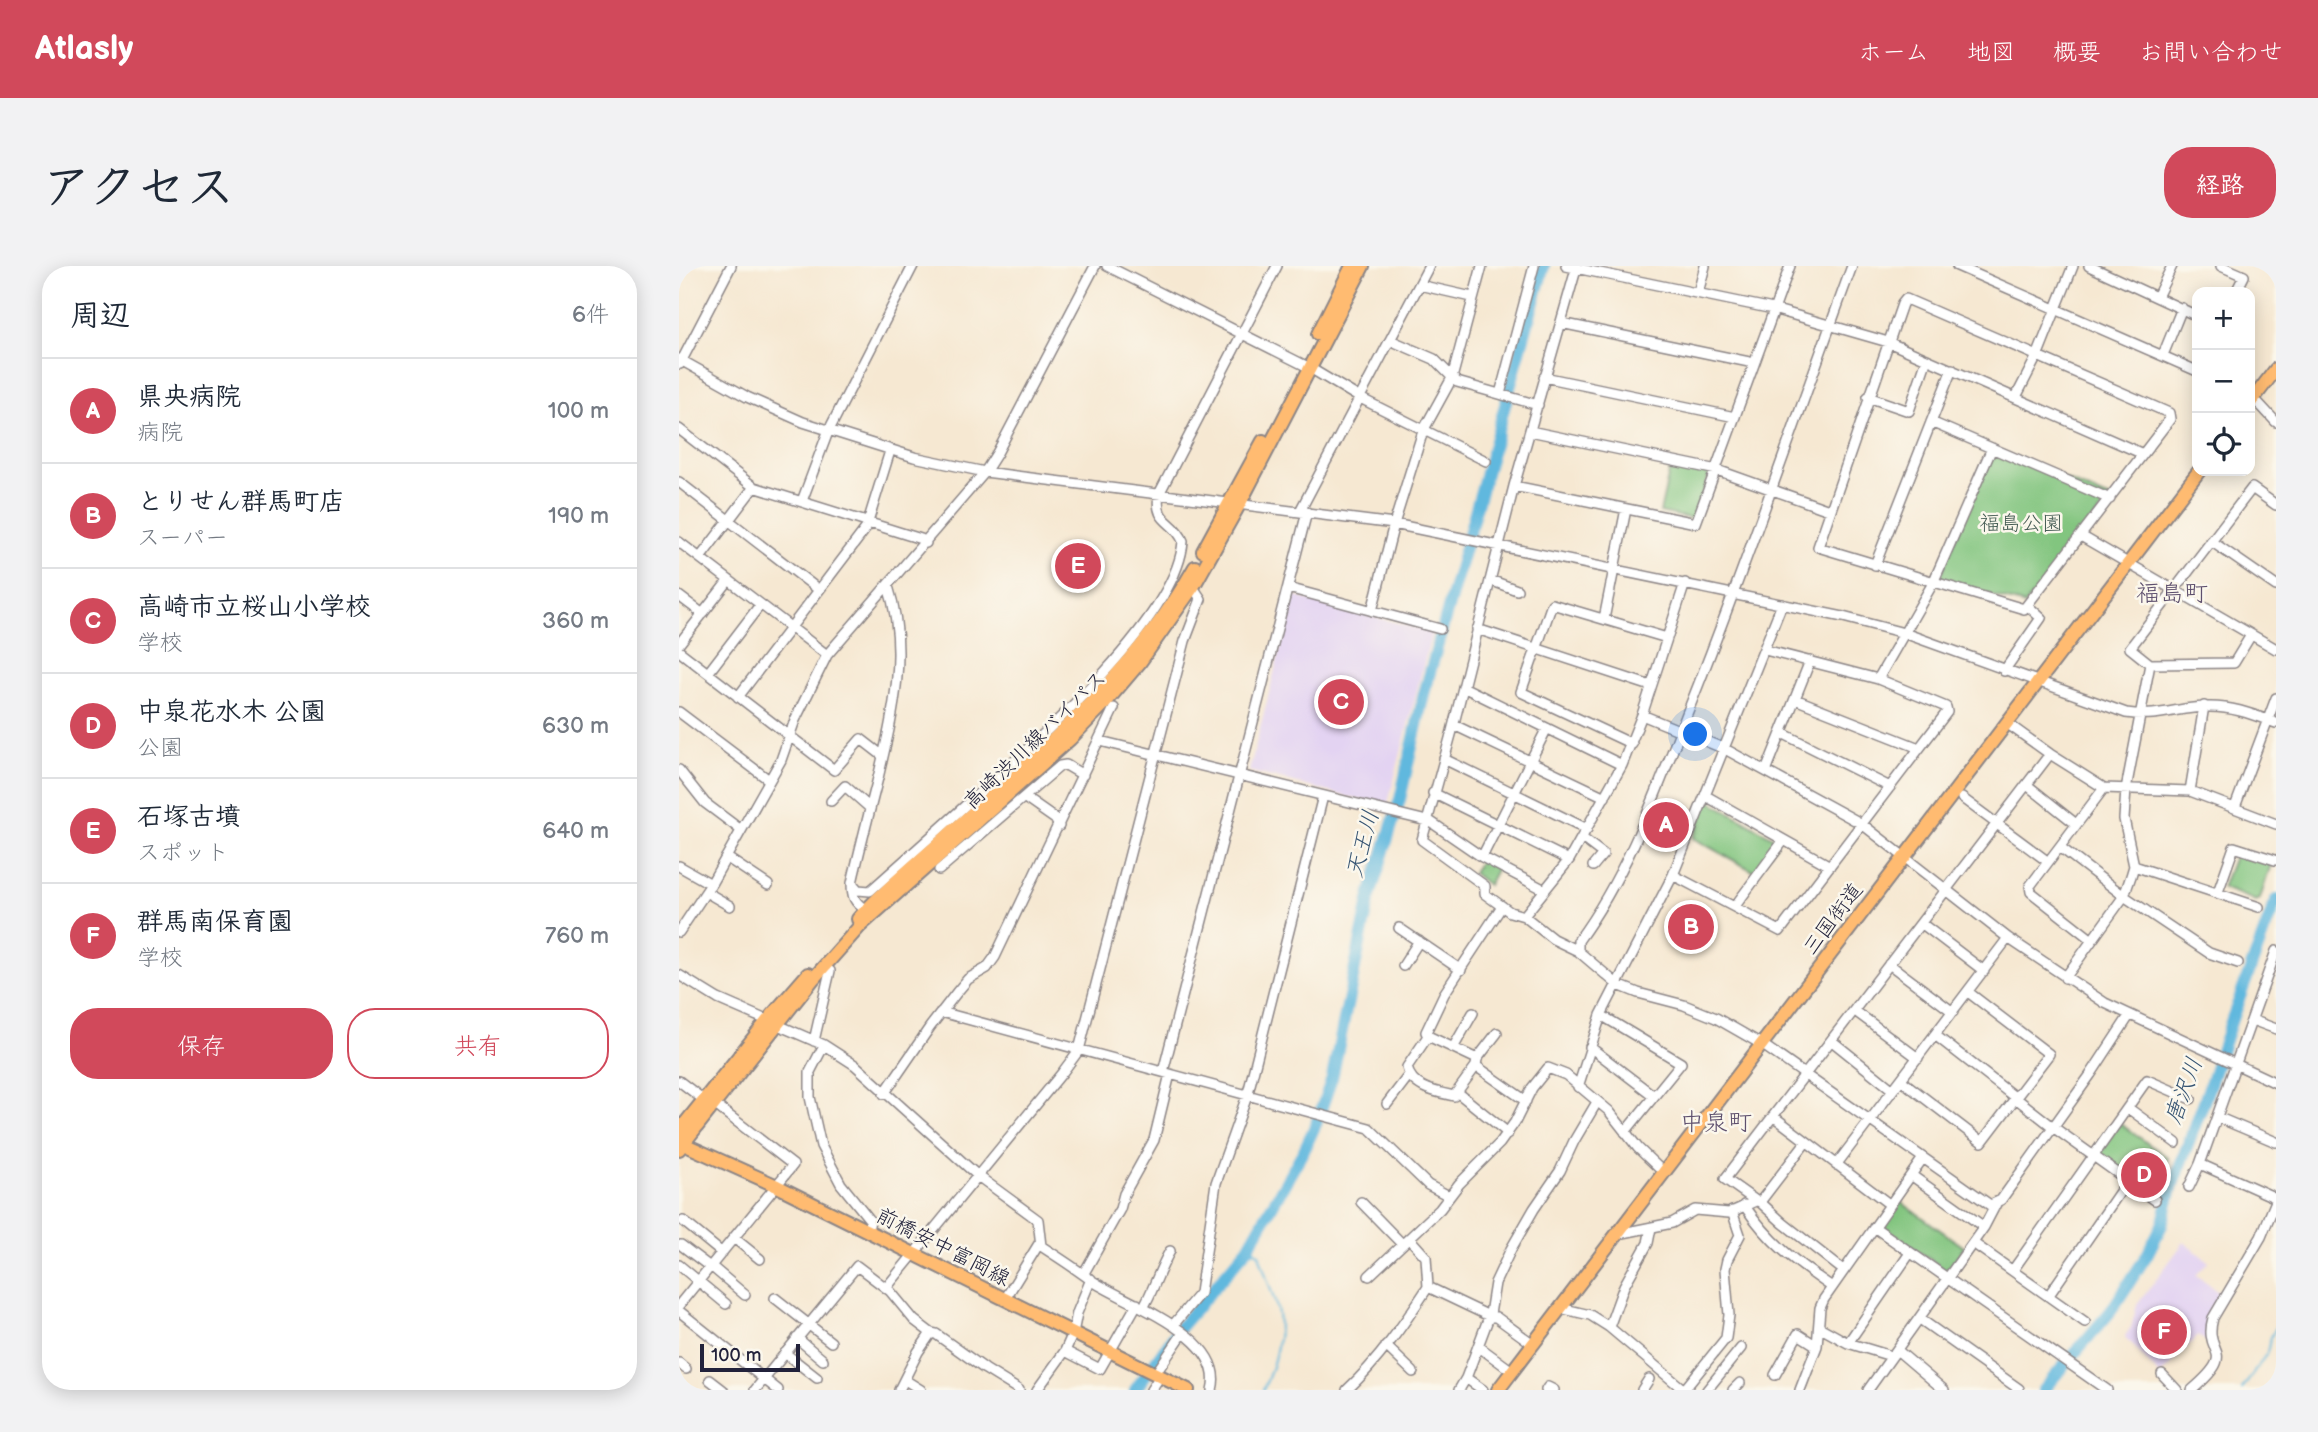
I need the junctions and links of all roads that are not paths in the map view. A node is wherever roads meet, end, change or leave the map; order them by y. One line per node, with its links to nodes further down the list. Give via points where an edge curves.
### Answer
1 (731, 266): 37 (street)
2 (913, 266): 58 (street)
3 (1095, 266): 64 (street)
4 (1107, 266): 31 (street)
5 (1277, 266): 31 (street)
6 (1352, 266): 39 (main road, 高崎渋川線バイパス)
7 (1363, 266): 39 (main road, 高崎渋川線バイパス)
8 (1429, 266): 20 (street)
9 (1482, 266): 23 (street)
10 (1534, 266): 46 (street)
11 (1705, 266): 22 (street)
12 (1790, 266): 27 (street)
13 (1851, 266): 30 (street)
14 (1957, 266): 25 (street)
15 (2073, 266): 25 (street)
16 (2089, 266): 24 (street)
17 (2172, 266): 24 (street)
18 (2221, 266): 21 (street, via 2244,276)
19 (1573, 267): 22 (street); 29 (street)
20 (1419, 285): 23 (street); 32 (street)
21 (2238, 287)
22 (1698, 293): 27 (street)
23 (1472, 297): 44 (street)
24 (2157, 297): 26 (street)
25 (2055, 308): 34 (street); 35 (street)
26 (2182, 308): 28 (street); 35 (street)
27 (1773, 309): 30 (street); 38 (street)
28 (2192, 313)
29 (1561, 323): 38 (street); 43 (street)
30 (1830, 326): 33 (street); 69 (street)
31 (1243, 334): 39 (street); 70 (street)
32 (1390, 340): 44 (street, via 1434,359); 49 (street)
33 (1888, 342): 34 (street, via 1903,300 1910,299); 36 (street); 47 (street)
34 (2038, 354): 48 (street); 61 (street, via 2166,410 2170,419)
35 (2163, 355): 41 (street)
36 (1927, 359): 40 (street); 47 (street, via 1909,411)
37 (680, 361): 58 (street)
38 (1753, 363): 52 (street)
39 (1306, 367): 49 (street); 73 (main road, 高崎渋川線バイパス)
40 (1952, 369): 48 (street); 53 (street)
41 (2192, 369)
42 (2276, 369): 45 (main road)
43 (1544, 377): 51 (street); 52 (street)
44 (1452, 378): 46 (street); 56 (street)
45 (2255, 394)
46 (1502, 395): 51 (street)
47 (1868, 397): 76 (street)
48 (2016, 397): 61 (street)
49 (1360, 398): 56 (street); 77 (street)
50 (2255, 401): 54 (street)
51 (1538, 405): 57 (street)
52 (1735, 417): 63 (street)
53 (1931, 422): 59 (street); 88 (street)
54 (2276, 422)
55 (679, 429): 68 (street)
56 (1423, 431): 62 (street); 80 (street)
57 (1530, 431): 63 (street); 67 (street)
58 (828, 432): 60 (street); 72 (street)
59 (1992, 448): 71 (street); 93 (street)
60 (890, 451): 64 (street); 79 (street)
61 (2143, 454): 71 (street)
62 (1486, 461)
63 (1717, 470): 69 (street); 75 (street, via 1696,523)
64 (985, 471): 70 (street); 84 (street)
65 (2195, 476): 87 (main road, 三国街道)
66 (679, 482): 78 (street)
67 (1514, 486): 75 (street); 85 (street)
68 (754, 487): 72 (street); 78 (street)
69 (1773, 489): 76 (street); 101 (street)
70 (1159, 494): 73 (street); 198 (street, via 1159,512 1179,533 1183,547 1168,588 1117,658 1051,728 870,891 858,890)
71 (2110, 499): 81 (street)
72 (802, 501): 79 (street)
73 (1235, 503): 77 (street); 96 (main road, 高崎渋川線バイパス); 209 (main road, 高崎渋川線バイパス, via 1162,618 1100,695)
74 (2276, 505): 82 (street, via 2252,488)
75 (1626, 509): 89 (street)
76 (1829, 510): 88 (street, via 1818,547)
77 (1303, 511): 80 (street); 97 (street)
78 (728, 520): 86 (street); 98 (street)
79 (869, 522): 84 (street); 98 (street)
80 (1394, 524): 85 (street); 106 (street)
81 (2081, 536): 87 (street); 105 (street)
82 (2211, 541): 95 (street); 100 (street)
83 (679, 542): 86 (street)
84 (926, 543): 94 (street)
85 (1499, 544): 89 (street); 91 (street)
86 (700, 558): 90 (street)
87 (2129, 564): 100 (street); 126 (main road, 三国街道)
88 (1875, 565): 93 (street)
89 (1615, 568): 92 (street); 108 (street)
90 (729, 580): 104 (street); 107 (street)
91 (1490, 580): 99 (street); 111 (street)
92 (1685, 583): 101 (street); 114 (street)
93 (1933, 583): 105 (street, via 2024,609); 112 (street)
94 (888, 586): 120 (street); 151 (street, via 898,675)
95 (2276, 586)
96 (1193, 587): 149 (street, via 1202,599 1185,641); 236 (main road, 高崎渋川線バイパス, via 1106,702 860,926)
97 (1288, 588): 106 (street); 158 (street)
98 (820, 590): 109 (street)
99 (1517, 590)
100 (2174, 590): 113 (street); 122 (street, via 2130,648)
101 (1734, 594): 103 (street); 142 (street)
102 (679, 596): 107 (street)
103 (1782, 604): 112 (street); 118 (street)
104 (760, 605): 109 (street); 124 (street)
105 (2028, 606): 123 (street, via 2041,618)
106 (1372, 611): 110 (street)
107 (703, 614): 115 (street)
108 (1604, 620): 114 (street); 116 (street, via 1552,604)
109 (791, 628): 120 (street); 129 (street)
110 (1440, 629)
111 (1477, 629): 116 (street); 128 (street)
112 (1904, 633): 123 (street); 125 (street)
113 (2251, 635): 117 (street); 122 (street, via 2234,663)
114 (1667, 638): 127 (street)
115 (679, 644)
116 (1536, 648): 127 (street); 146 (street, via 1521,692)
117 (2276, 649)
118 (1765, 650): 121 (street); 148 (street)
119 (679, 651): 124 (street)
120 (827, 655): 144 (street)
121 (1810, 661): 125 (street); 131 (street)
122 (2150, 664): 135 (street)
123 (2004, 671): 126 (street)
124 (708, 673): 129 (street)
125 (1878, 679): 147 (street, via 1947,707)
126 (2036, 682): 135 (street); 139 (main road, 三国街道)
127 (1651, 686): 136 (street)
128 (1463, 687): 140 (street); 141 (street)
129 (738, 697): 144 (street)
130 (2276, 698): 137 (street)
131 (1795, 699): 143 (street); 147 (street)
132 (2204, 706): 135 (street); 137 (street, via 2243,711); 164 (street)
133 (1114, 708): 145 (street)
134 (679, 712): 159 (street)
135 (2141, 715): 163 (street)
136 (1642, 716): 142 (street); 146 (street)
137 (2266, 720): 138 (street); 173 (street)
138 (2276, 723)
139 (2008, 724): 150 (street); 188 (main road, 三国街道)
140 (1454, 725): 152 (street); 153 (street)
141 (1547, 728): 153 (street); 154 (street)
142 (1680, 731): 148 (street); 217 (street, via 1633,849 1578,941)
143 (1782, 733): 156 (street); 161 (street)
144 (789, 736): 151 (street, via 834,770 861,738); 159 (street)
145 (1100, 741): 149 (street); 157 (street)
146 (1632, 744): 154 (street)
147 (1919, 748): 161 (street)
148 (1725, 749): 156 (street); 168 (street)
149 (1156, 754): 158 (street); 246 (street)
150 (2050, 754): 160 (street); 162 (street)
151 (883, 756): 174 (street)
152 (1444, 759): 165 (street); 166 (street)
153 (1531, 760): 166 (street); 169 (street)
154 (1622, 765): 169 (street)
155 (679, 770): 182 (street, via 705,803)
156 (1766, 771): 176 (street)
157 (1083, 775): 170 (street, via 1063,765); 181 (street)
158 (1239, 776): 167 (street); 250 (street)
159 (769, 780): 182 (street)
160 (2027, 785): 177 (street); 180 (street)
161 (1890, 787): 176 (street)
162 (2104, 788): 163 (street); 177 (street)
163 (2126, 789): 164 (street); 195 (street, via 2124,819)
164 (2190, 791): 173 (street)
165 (1433, 793): 175 (street); 179 (street)
166 (1515, 793): 179 (street); 183 (street)
167 (1324, 796): 175 (street); 259 (street)
168 (1706, 796): 184 (street); 197 (street)
169 (1605, 797): 183 (street)
170 (1025, 798): 181 (street); 196 (street)
171 (1962, 798): 180 (street)
172 (831, 801): 174 (street, via 845,786)
173 (2235, 807): 178 (street)
174 (870, 808): 198 (street)
175 (1426, 822): 187 (street); 206 (street, via 1422,839 1485,886 1485,894)
176 (1862, 824): 188 (street); 194 (street)
177 (2076, 824): 185 (street)
178 (2276, 824)
179 (1499, 825): 187 (street); 189 (street)
180 (1996, 825): 191 (street); 202 (street)
181 (1059, 826): 230 (street, via 995,957 968,979)
182 (741, 830): 186 (street)
183 (1585, 834): 189 (street); 193 (street, via 1602,854)
184 (1784, 840): 194 (street); 207 (street)
185 (2060, 847): 191 (street); 204 (street)
186 (726, 857): 199 (street); 200 (street)
187 (1482, 857): 201 (street)
188 (1904, 857): 202 (street); 243 (main road, 三国街道)
189 (1569, 860): 201 (street)
190 (2275, 860): 203 (street, via 2234,847)
191 (2047, 862): 215 (street, via 2030,886 2031,892)
192 (679, 866): 200 (street)
193 (1593, 866)
194 (1830, 866): 207 (street, via 1780,931)
195 (2134, 866): 203 (street); 204 (street)
196 (939, 870)
197 (1673, 875): 207 (street); 227 (street)
198 (852, 883): 209 (street, via 852,897)
199 (768, 886)
200 (709, 888): 205 (street); 213 (street)
201 (1545, 890): 210 (street)
202 (1946, 890): 211 (street); 214 (street)
203 (2218, 892): 208 (street)
204 (2124, 896): 215 (street); 219 (street, via 2209,953)
205 (730, 906)
206 (1501, 906): 210 (street); 222 (street)
207 (1735, 906)
208 (2259, 906)
209 (866, 910): 236 (main road, 高崎渋川線バイパス)
210 (1524, 916): 217 (street, via 1553,939)
211 (1921, 923): 220 (street); 224 (street)
212 (1399, 928): 216 (street)
213 (679, 932)
214 (2008, 938): 224 (street); 226 (street)
215 (2092, 940): 226 (street)
216 (1419, 941): 221 (street); 222 (street)
217 (1578, 951): 227 (street)
218 (2276, 951): 235 (street)
219 (2238, 963)
220 (1889, 964): 229 (street); 231 (street)
221 (1403, 966)
222 (1461, 970): 240 (street, via 1426,1029)
223 (830, 971): 242 (street)
224 (1984, 971): 228 (street)
225 (679, 975): 236 (street, via 718,999)
226 (2065, 978): 234 (street)
227 (1618, 985): 233 (street); 243 (street, via 1716,1018)
228 (1968, 992): 231 (street); 262 (street, via 2049,1054)
229 (1855, 1011): 241 (street); 247 (street)
230 (941, 1012): 246 (street); 260 (street)
231 (1953, 1012): 239 (street)
232 (1473, 1013): 245 (street)
233 (1601, 1016): 244 (street); 261 (street, via 1681,1063)
234 (2129, 1016): 249 (street); 272 (street)
235 (2252, 1020): 237 (street); 249 (street)
236 (773, 1023): 242 (street); 265 (main road, 高崎渋川線バイパス)
237 (2276, 1029)
238 (1497, 1033): 248 (street)
239 (1935, 1035): 247 (street); 262 (street)
240 (1428, 1036): 245 (street); 251 (street, via 1407,1067)
241 (1832, 1041): 252 (street); 257 (street)
242 (819, 1043): 260 (street, via 855,1065); 303 (street, via 810,1072 821,1146 841,1184 870,1220)
243 (1763, 1045): 252 (street); 284 (main road, 三国街道)
244 (1590, 1047): 256 (street); 261 (street)
245 (1453, 1048): 248 (street)
246 (1079, 1050): 250 (street); 286 (street)
247 (1918, 1058): 253 (street)
248 (1476, 1063): 258 (street); 264 (street)
249 (2235, 1065): 255 (street); 270 (street)
250 (1167, 1073): 259 (street); 319 (street, via 1154,1140)
251 (1409, 1075): 258 (street, via 1428,1089 1450,1096); 267 (street)
252 (1804, 1075): 269 (street); 271 (street)
253 (1901, 1080): 257 (street); 262 (street, via 1982,1142)
254 (679, 1081): 265 (street)
255 (2276, 1083)
256 (1579, 1087): 264 (street, via 1548,1068); 266 (street)
257 (1893, 1090): 271 (street)
258 (1457, 1092): 275 (street)
259 (1248, 1093): 290 (street, via 1369,1128 1428,1185); 338 (street, via 1216,1183 1200,1293)
260 (884, 1094): 286 (street)
261 (1654, 1096): 274 (street)
262 (2016, 1098): 272 (street)
263 (2191, 1099): 268 (street, via 2147,1080)
264 (1526, 1101): 275 (street)
265 (709, 1102): 273 (main road, 高崎渋川線バイパス); 279 (main road, 高崎渋川線バイパス); 288 (street, via 793,1165)
266 (1597, 1102): 274 (street); 335 (street, via 1511,1249 1495,1283)
267 (1387, 1104)
268 (2127, 1108): 278 (street); 280 (street)
269 (1773, 1116): 276 (street); 293 (street, via 1725,1179)
270 (2217, 1117): 277 (street); 283 (street)
271 (1869, 1121): 281 (street); 282 (street)
272 (2053, 1127): 280 (street); 295 (street)
273 (679, 1131)
274 (1625, 1132): 284 (street)
275 (1509, 1133): 290 (street)
276 (1806, 1142): 282 (street); 293 (street)
277 (2276, 1142)
278 (2176, 1143)
279 (680, 1145): 288 (main road, 前橋安中富岡線)
280 (2093, 1155): 287 (street); 318 (street)
281 (1923, 1158): 285 (street); 295 (street, via 1986,1204)
282 (1836, 1164): 297 (street)
283 (2200, 1164): 289 (street); 292 (street)
284 (1664, 1173): 304 (main road, 三国街道)
285 (1910, 1175): 297 (street); 301 (street)
286 (978, 1176): 307 (street, via 1038,1220); 313 (street)
287 (2128, 1180): 291 (street); 327 (street)
288 (777, 1186): 303 (main road, 前橋安中富岡線); 305 (street)
289 (2189, 1187)
290 (1449, 1196): 306 (street)
291 (2155, 1200)
292 (2276, 1200): 394 (street, via 2261,1237 2213,1318 2211,1332 2219,1355 2215,1368)
293 (1758, 1201): 296 (street); 317 (street)
294 (1361, 1202): 306 (street)
295 (1996, 1204): 301 (street)
296 (1744, 1205): 298 (street); 324 (street, via 1762,1232)
297 (1889, 1205): 300 (street)
298 (1732, 1211): 302 (street, via 1695,1210); 386 (street, via 1740,1235 1725,1269 1730,1315 1725,1338)
299 (683, 1221): 312 (street)
300 (1874, 1227): 311 (street); 317 (street)
301 (1984, 1227): 308 (street)
302 (1651, 1228): 304 (street); 340 (street)
303 (868, 1231): 313 (main road, 前橋安中富岡線)
304 (1618, 1234): 333 (main road, 三国街道)
305 (734, 1238): 312 (street); 314 (street)
306 (1406, 1241): 320 (street); 323 (street, via 1426,1256)
307 (1039, 1242): 319 (street); 329 (street)
308 (1973, 1242): 318 (street); 321 (street)
309 (681, 1245): 316 (street)
310 (1170, 1251): 332 (street, via 1154,1289)
311 (1910, 1252): 321 (street); 347 (street)
312 (722, 1253): 316 (street)
313 (914, 1255): 325 (street); 329 (main road, 前橋安中富岡線)
314 (759, 1259)
315 (679, 1265): 322 (street)
316 (711, 1267): 322 (street); 326 (street)
317 (1843, 1270): 324 (street)
318 (2013, 1270): 327 (street)
319 (1087, 1276): 332 (street); 343 (street)
320 (1369, 1276)
321 (1947, 1278): 336 (street); 392 (street)
322 (698, 1281): 330 (street); 331 (street)
323 (1428, 1287): 335 (street); 349 (street)
324 (1832, 1287): 341 (street, via 1820,1308)
325 (886, 1288): 339 (street, via 857,1266); 342 (street, via 913,1320)
326 (745, 1295)
327 (2049, 1295): 337 (street)
328 (775, 1298): 339 (street)
329 (1005, 1299): 343 (main road, 前橋安中富岡線)
330 (726, 1304)
331 (679, 1305)
332 (1140, 1306): 338 (street); 354 (street)
333 (1560, 1308): 340 (street, via 1590,1315); 348 (main road, 三国街道)
334 (679, 1311): 365 (street)
335 (1489, 1316): 348 (street); 350 (street)
336 (1920, 1318): 356 (street); 391 (street)
337 (2085, 1322)
338 (1174, 1324): 344 (street)
339 (808, 1325): 345 (street); 346 (street)
340 (1609, 1327): 386 (street)
341 (1819, 1327): 347 (street); 351 (street)
342 (931, 1333): 368 (street); 374 (street)
343 (1073, 1333): 353 (street); 354 (main road, 前橋安中富岡線)
344 (1183, 1333): 360 (street); 378 (street, via 1210,1362 1215,1377)
345 (797, 1338): 355 (street); 357 (street)
346 (831, 1342)
347 (1848, 1343): 356 (street)
348 (1532, 1344): 358 (main road, 三国街道)
349 (1386, 1346): 359 (street); 379 (street)
350 (1478, 1346): 358 (street); 364 (street)
351 (1817, 1346): 362 (street, via 1798,1334); 388 (street)
352 (1741, 1348): 387 (street)
353 (1065, 1351): 354 (street, via 1100,1369); 375 (street)
354 (1112, 1352): 360 (main road, 前橋安中富岡線)
355 (785, 1353): 363 (street); 365 (street)
356 (1894, 1353): 389 (street); 390 (street)
357 (823, 1360)
358 (1512, 1371): 382 (main road, 三国街道)
359 (1413, 1372)
360 (1158, 1374): 376 (street); 377 (main road, 前橋安中富岡線)
361 (2162, 1374): 393 (street)
362 (1775, 1375)
363 (817, 1378)
364 (1466, 1378): 380 (street); 381 (street)
365 (764, 1379): 370 (street); 371 (street)
366 (1649, 1379): 385 (street)
367 (711, 1380): 369 (street)
368 (905, 1380): 372 (street); 373 (street)
369 (723, 1390)
370 (755, 1390)
371 (778, 1390)
372 (899, 1390)
373 (921, 1390)
374 (1019, 1390)
375 (1037, 1390)
376 (1151, 1390)
377 (1188, 1390)
378 (1212, 1390)
379 (1347, 1390)
380 (1459, 1390)
381 (1483, 1390)
382 (1498, 1390)
383 (1546, 1390): 384 (street)
384 (1554, 1390)
385 (1642, 1390)
386 (1684, 1390)
387 (1707, 1390)
388 (1800, 1390)
389 (1868, 1390)
390 (1944, 1390)
391 (2018, 1390)
392 (2107, 1390)
393 (2176, 1390)
394 (2192, 1390)

